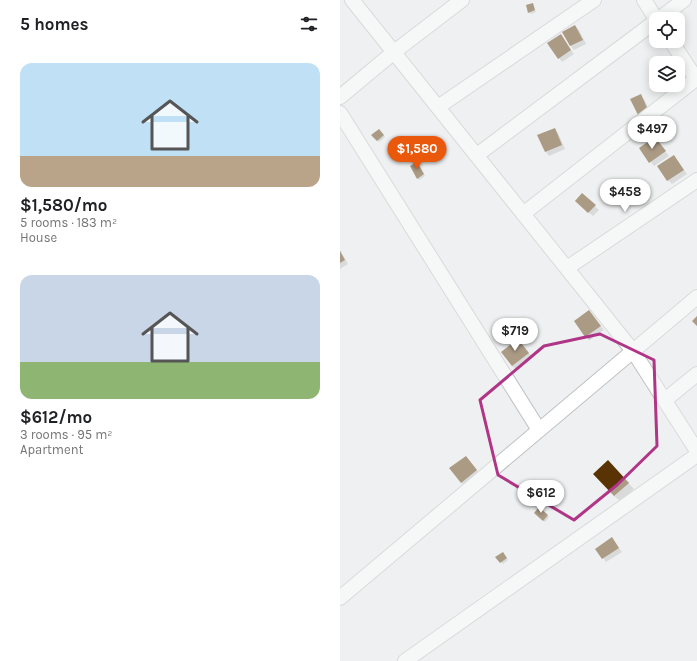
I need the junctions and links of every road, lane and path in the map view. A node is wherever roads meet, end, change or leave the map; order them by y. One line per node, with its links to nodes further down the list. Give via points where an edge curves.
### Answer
1 (352, 0): 10 (street)
2 (462, 0): 10 (street)
3 (594, 0): 13 (street)
4 (644, 0): 6 (street)
5 (684, 0): 7 (street)
6 (652, 12)
7 (668, 12)
8 (649, 26): 15 (street)
9 (676, 48): 11 (street)
10 (394, 52): 12 (street); 13 (street)
11 (697, 79): 17 (street)
12 (340, 97)
13 (438, 107): 15 (street)
14 (340, 113): 23 (street)
15 (477, 155): 17 (street)
16 (697, 180): 18 (street)
17 (523, 214): 18 (street)
18 (567, 268): 20 (street)
19 (697, 297): 20 (street)
20 (633, 351): 22 (street); 23 (street)
21 (697, 374): 22 (street)
22 (664, 400): 24 (street)
23 (539, 430): 26 (street)
24 (697, 451)
25 (697, 454): 27 (street)
26 (340, 598)
27 (405, 661)

